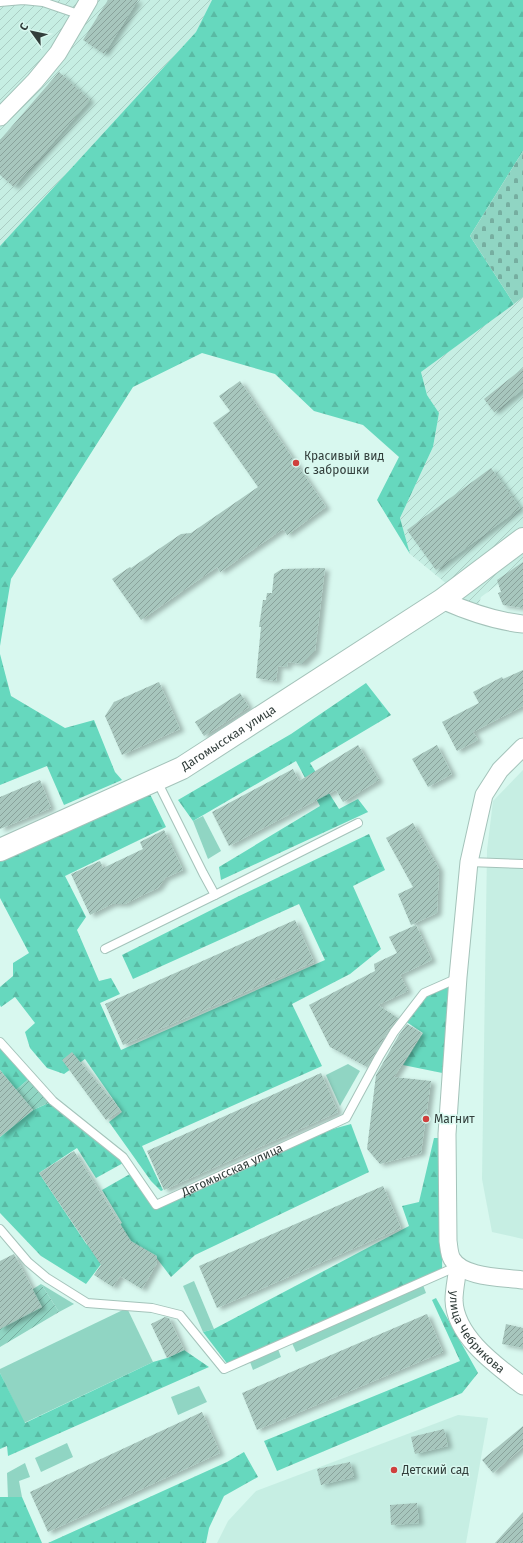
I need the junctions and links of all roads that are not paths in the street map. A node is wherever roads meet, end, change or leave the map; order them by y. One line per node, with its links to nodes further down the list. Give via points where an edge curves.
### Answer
1 (0, 2): 2 (lane, via 23,0)
2 (85, 7): 3 (street, via 58,53 35,81)
3 (0, 116)
4 (523, 540): 5 (street, Дагомысская улица)
5 (442, 600): 6 (street, via 476,615); 8 (street, Дагомысская улица, via 182,768)
6 (523, 624)
7 (523, 747): 11 (street, via 500,770 484,795)
8 (156, 779): 10 (street, Дагомысская улица); 13 (lane)
9 (358, 822): 13 (lane)
10 (0, 850)
11 (469, 862): 12 (lane); 15 (street)
12 (523, 864)
13 (215, 895): 14 (lane)
14 (105, 949)
15 (458, 977): 16 (lane, Дагомысская улица, via 424,993 394,1032 346,1118 156,1206 122,1157 53,1101); 18 (street, via 447,1134 448,1241 450,1254)
16 (0, 1042)
17 (0, 1229): 18 (lane, via 28,1262 42,1274 87,1303 152,1308 180,1315 224,1369)
18 (458, 1266): 19 (street, via 474,1274); 20 (street, улица Чебрикова, via 454,1300 458,1318 472,1342 486,1357)
19 (523, 1280)
20 (523, 1386)

